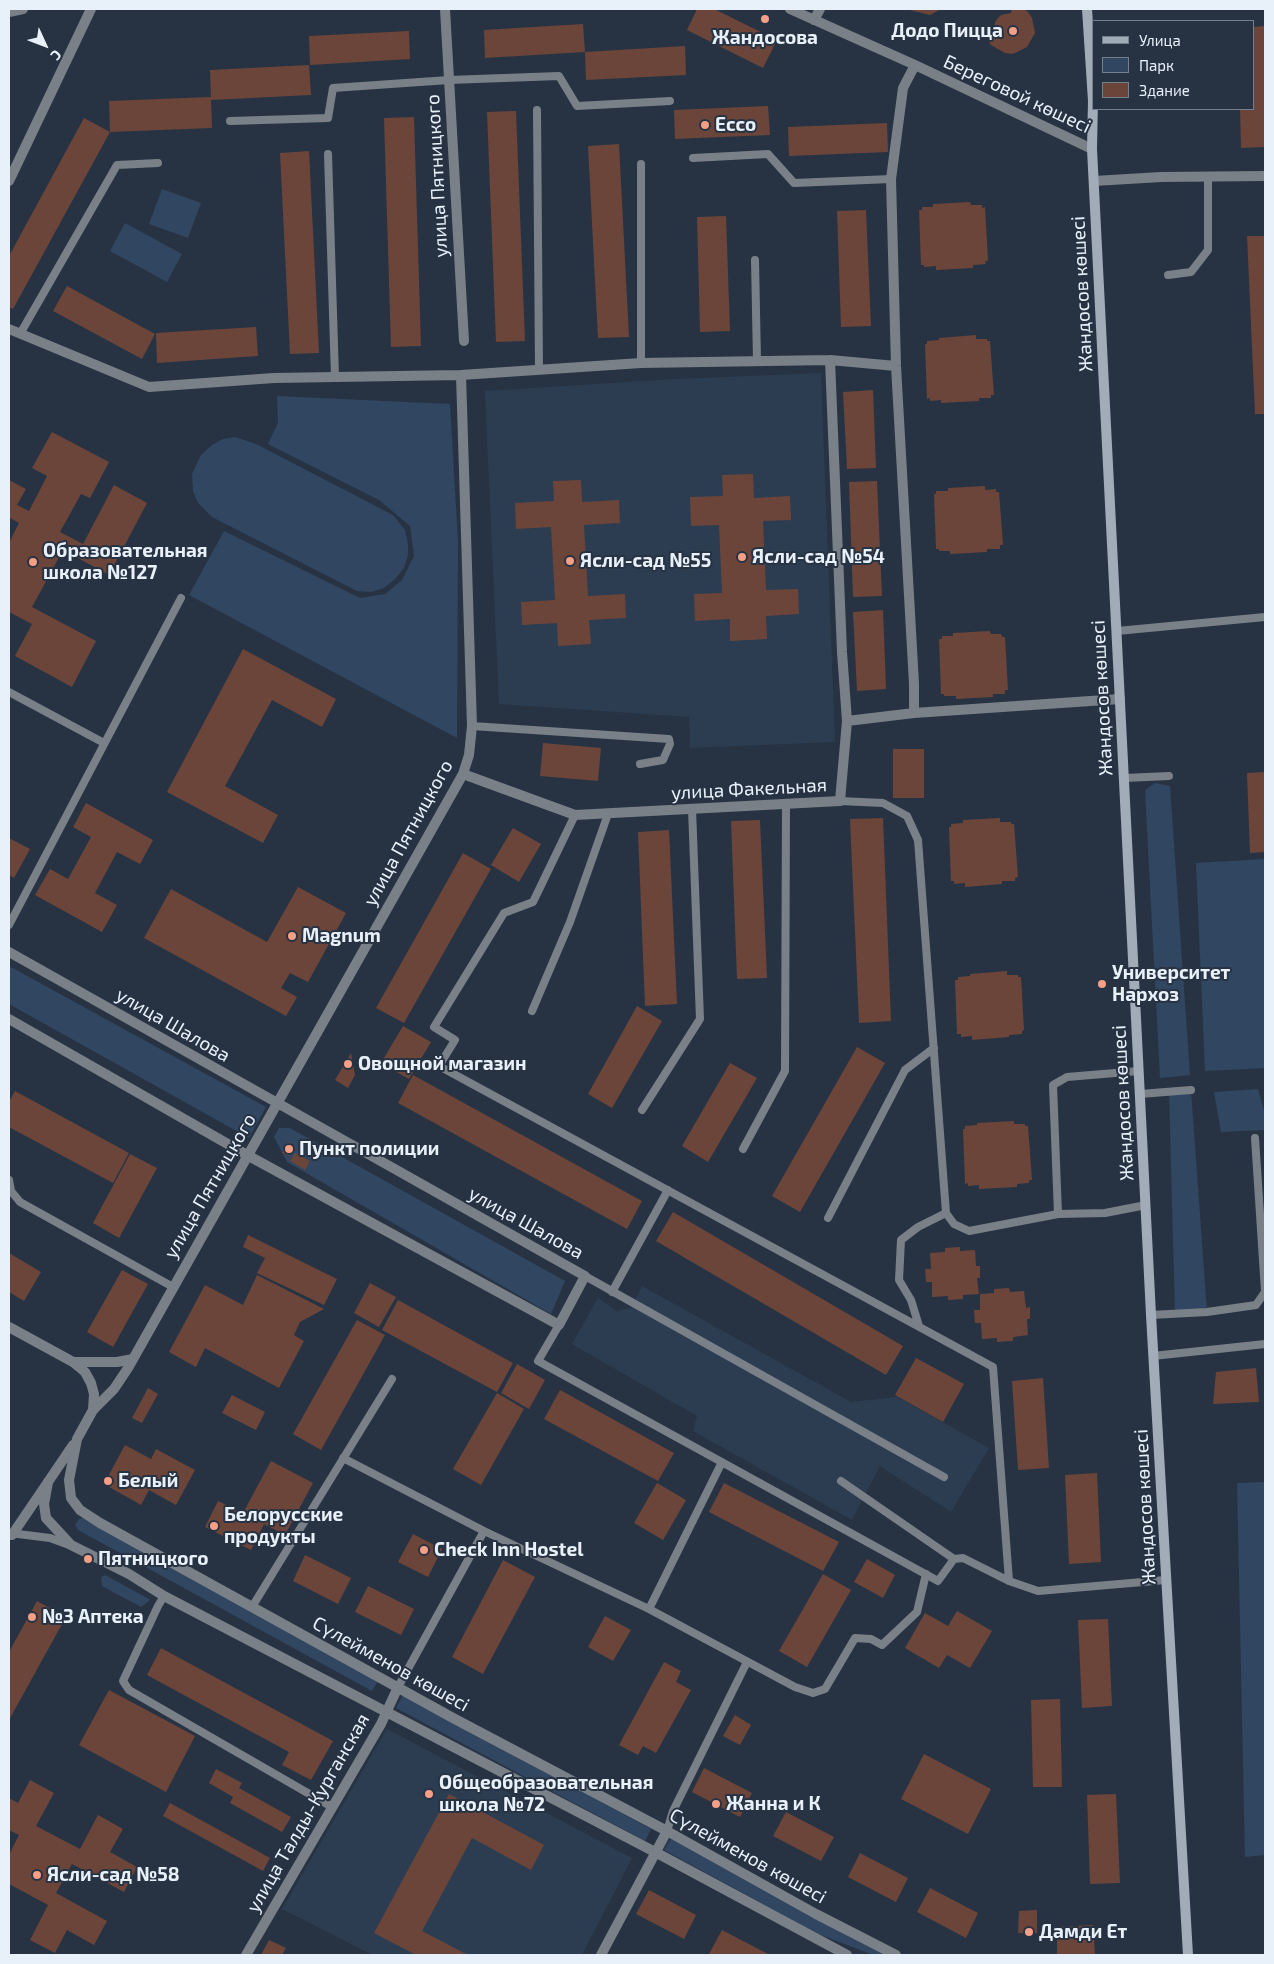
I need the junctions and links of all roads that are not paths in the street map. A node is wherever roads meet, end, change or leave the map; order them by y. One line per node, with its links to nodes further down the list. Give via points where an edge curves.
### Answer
1 (23, 9): 7 (street)
2 (92, 9): 24 (street)
3 (445, 9): 10 (street, улица Пятницкого)
4 (790, 9): 8 (street, Береговой көшесі)
5 (820, 9): 8 (street)
6 (1087, 9): 11 (main road, Жандосов көшесі)
7 (9, 12)
8 (814, 20): 9 (street, Береговой көшесі)
9 (915, 65): 16 (street, Береговой көшесі); 23 (street, via 903,88)
10 (449, 80): 12 (lane, via 559,76 577,106); 15 (lane, via 333,88 328,118); 30 (street, улица Пятницкого)
11 (1092, 86)
12 (670, 101)
13 (537, 110): 35 (lane)
14 (1093, 110): 16 (main road, Жандосов көшесі)
15 (230, 121)
16 (1092, 149): 25 (main road, Жандосов көшесі)
17 (328, 154): 37 (lane)
18 (693, 158): 23 (lane, via 768,154 794,183)
19 (158, 163): 29 (lane, via 117,164)
20 (641, 164): 33 (lane)
21 (1265, 176): 22 (street)
22 (1208, 177): 25 (street); 27 (lane, via 1208,250 1191,272)
23 (891, 179): 34 (street)
24 (9, 180)
25 (1094, 181): 40 (main road, Жандосов көшесі)
26 (755, 260): 32 (lane)
27 (1168, 275)
28 (9, 328): 29 (street)
29 (20, 334): 37 (street, via 149,387)
30 (464, 340)
31 (830, 360): 32 (street); 34 (street); 44 (street, улица Факельная)
32 (757, 361): 33 (street)
33 (641, 363): 35 (street)
34 (896, 366): 43 (street)
35 (539, 370): 36 (street)
36 (461, 375): 37 (street); 45 (street, улица Пятницкого)
37 (335, 377)
38 (181, 598): 46 (lane)
39 (1265, 617): 40 (lane)
40 (1117, 631): 42 (main road, Жандосов көшесі)
41 (9, 692): 46 (lane)
42 (1120, 698): 43 (street); 50 (main road, Жандосов көшесі)
43 (914, 713): 44 (street)
44 (847, 721): 51 (street, улица Факельная)
45 (472, 726): 47 (lane, via 668,739 670,744 663,760); 48 (street, улица Пятницкого)
46 (104, 743): 56 (lane)
47 (640, 764)
48 (464, 774): 55 (street, улица Факельная); 64 (street, улица Пятницкого)
49 (1169, 776): 50 (lane)
50 (1124, 778): 61 (main road, Жандосов көшесі)
51 (840, 802): 52 (street, улица Факельная); 60 (lane, via 883,804 907,816 918,840)
52 (786, 804): 53 (street, улица Факельная); 67 (lane, via 785,1071)
53 (692, 809): 54 (street, улица Факельная); 65 (lane, via 700,1019)
54 (608, 814): 55 (street, улица Факельная); 58 (lane, via 570,922)
55 (575, 816): 70 (lane, via 533,902 504,913 434,1027 455,1040 439,1066)
56 (9, 925)
57 (9, 952): 64 (street, улица Шалова)
58 (532, 1011)
59 (9, 1019): 68 (street)
60 (934, 1048): 72 (lane); 74 (lane, via 905,1070)
61 (1139, 1070): 63 (main road, Жандосов көшесі); 73 (lane, via 1067,1077 1053,1085)
62 (1191, 1090): 63 (lane)
63 (1140, 1094): 71 (main road, Жандосов көшесі)
64 (277, 1104): 68 (street, улица Пятницкого); 75 (street, улица Шалова)
65 (642, 1110)
66 (1255, 1138): 78 (lane)
67 (743, 1149)
68 (247, 1155): 76 (street, улица Пятницкого); 80 (street)
69 (9, 1180): 76 (lane, via 11,1191 20,1202)
70 (668, 1190): 77 (lane); 81 (lane)
71 (1146, 1205): 73 (lane, via 1105,1213); 79 (main road, Жандосов көшесі)
72 (946, 1213): 73 (lane, via 954,1224 970,1231); 81 (lane, via 901,1240 899,1280 911,1300)
73 (1058, 1214)
74 (828, 1218)
75 (585, 1276): 77 (lane); 80 (street, улица Шалова)
76 (173, 1287): 85 (street, улица Пятницкого)
77 (612, 1292): 92 (lane)
78 (1265, 1292): 79 (lane, via 1256,1305)
79 (1151, 1315): 84 (main road, Жандосов көшесі)
80 (559, 1325): 91 (lane, via 538,1361)
81 (919, 1326): 101 (lane, via 993,1367)
82 (9, 1327): 86 (street)
83 (1265, 1344): 84 (lane)
84 (1153, 1356): 100 (main road, Жандосов көшесі)
85 (133, 1359): 86 (street); 88 (street, улица Пятницкого, via 114,1389)
86 (73, 1362): 88 (street, via 91,1382)
87 (392, 1378): 90 (lane)
88 (93, 1410): 89 (street, Сүлейменов көшесі)
89 (76, 1439): 94 (street); 103 (street, Сүлейменов көшесі, via 68,1480 71,1498 80,1510)
90 (344, 1458): 95 (lane); 103 (lane)
91 (722, 1462): 99 (lane); 104 (lane)
92 (944, 1477)
93 (841, 1481): 98 (lane)
94 (48, 1482): 96 (street); 97 (street, Сүлейменов көшесі, via 44,1504 46,1518)
95 (484, 1531): 104 (lane); 106 (lane)
96 (10, 1536): 97 (lane, via 50,1538)
97 (71, 1545): 102 (street, Сүлейменов көшесі, via 130,1574)
98 (954, 1559): 99 (lane, via 938,1581); 101 (lane, via 963,1558)
99 (926, 1574): 105 (lane, via 917,1612 882,1645 871,1639 855,1638 826,1689 812,1693)
100 (1166, 1580): 101 (lane, via 1038,1591); 115 (main road, Жандосов көшесі)
101 (1009, 1581)
102 (164, 1596): 107 (street, Сүлейменов көшесі); 108 (lane, via 123,1681 129,1690)
103 (252, 1607): 106 (street, Сүлейменов көшесі)
104 (648, 1610): 105 (lane)
105 (747, 1662): 109 (lane, via 673,1811)
106 (398, 1687): 107 (street, улица Талды-Курганская); 109 (street, Сүлейменов көшесі)
107 (386, 1712): 108 (street, улица Талды-Курганская); 110 (street, Сүлейменов көшесі)
108 (332, 1807): 111 (street, улица Талды-Курганская)
109 (667, 1831): 110 (street); 114 (street, Сүлейменов көшесі)
110 (655, 1852): 112 (street); 113 (street, Сүлейменов көшесі)
111 (246, 1955)
112 (601, 1955)
113 (847, 1955)
114 (896, 1955)
115 (1188, 1955)

